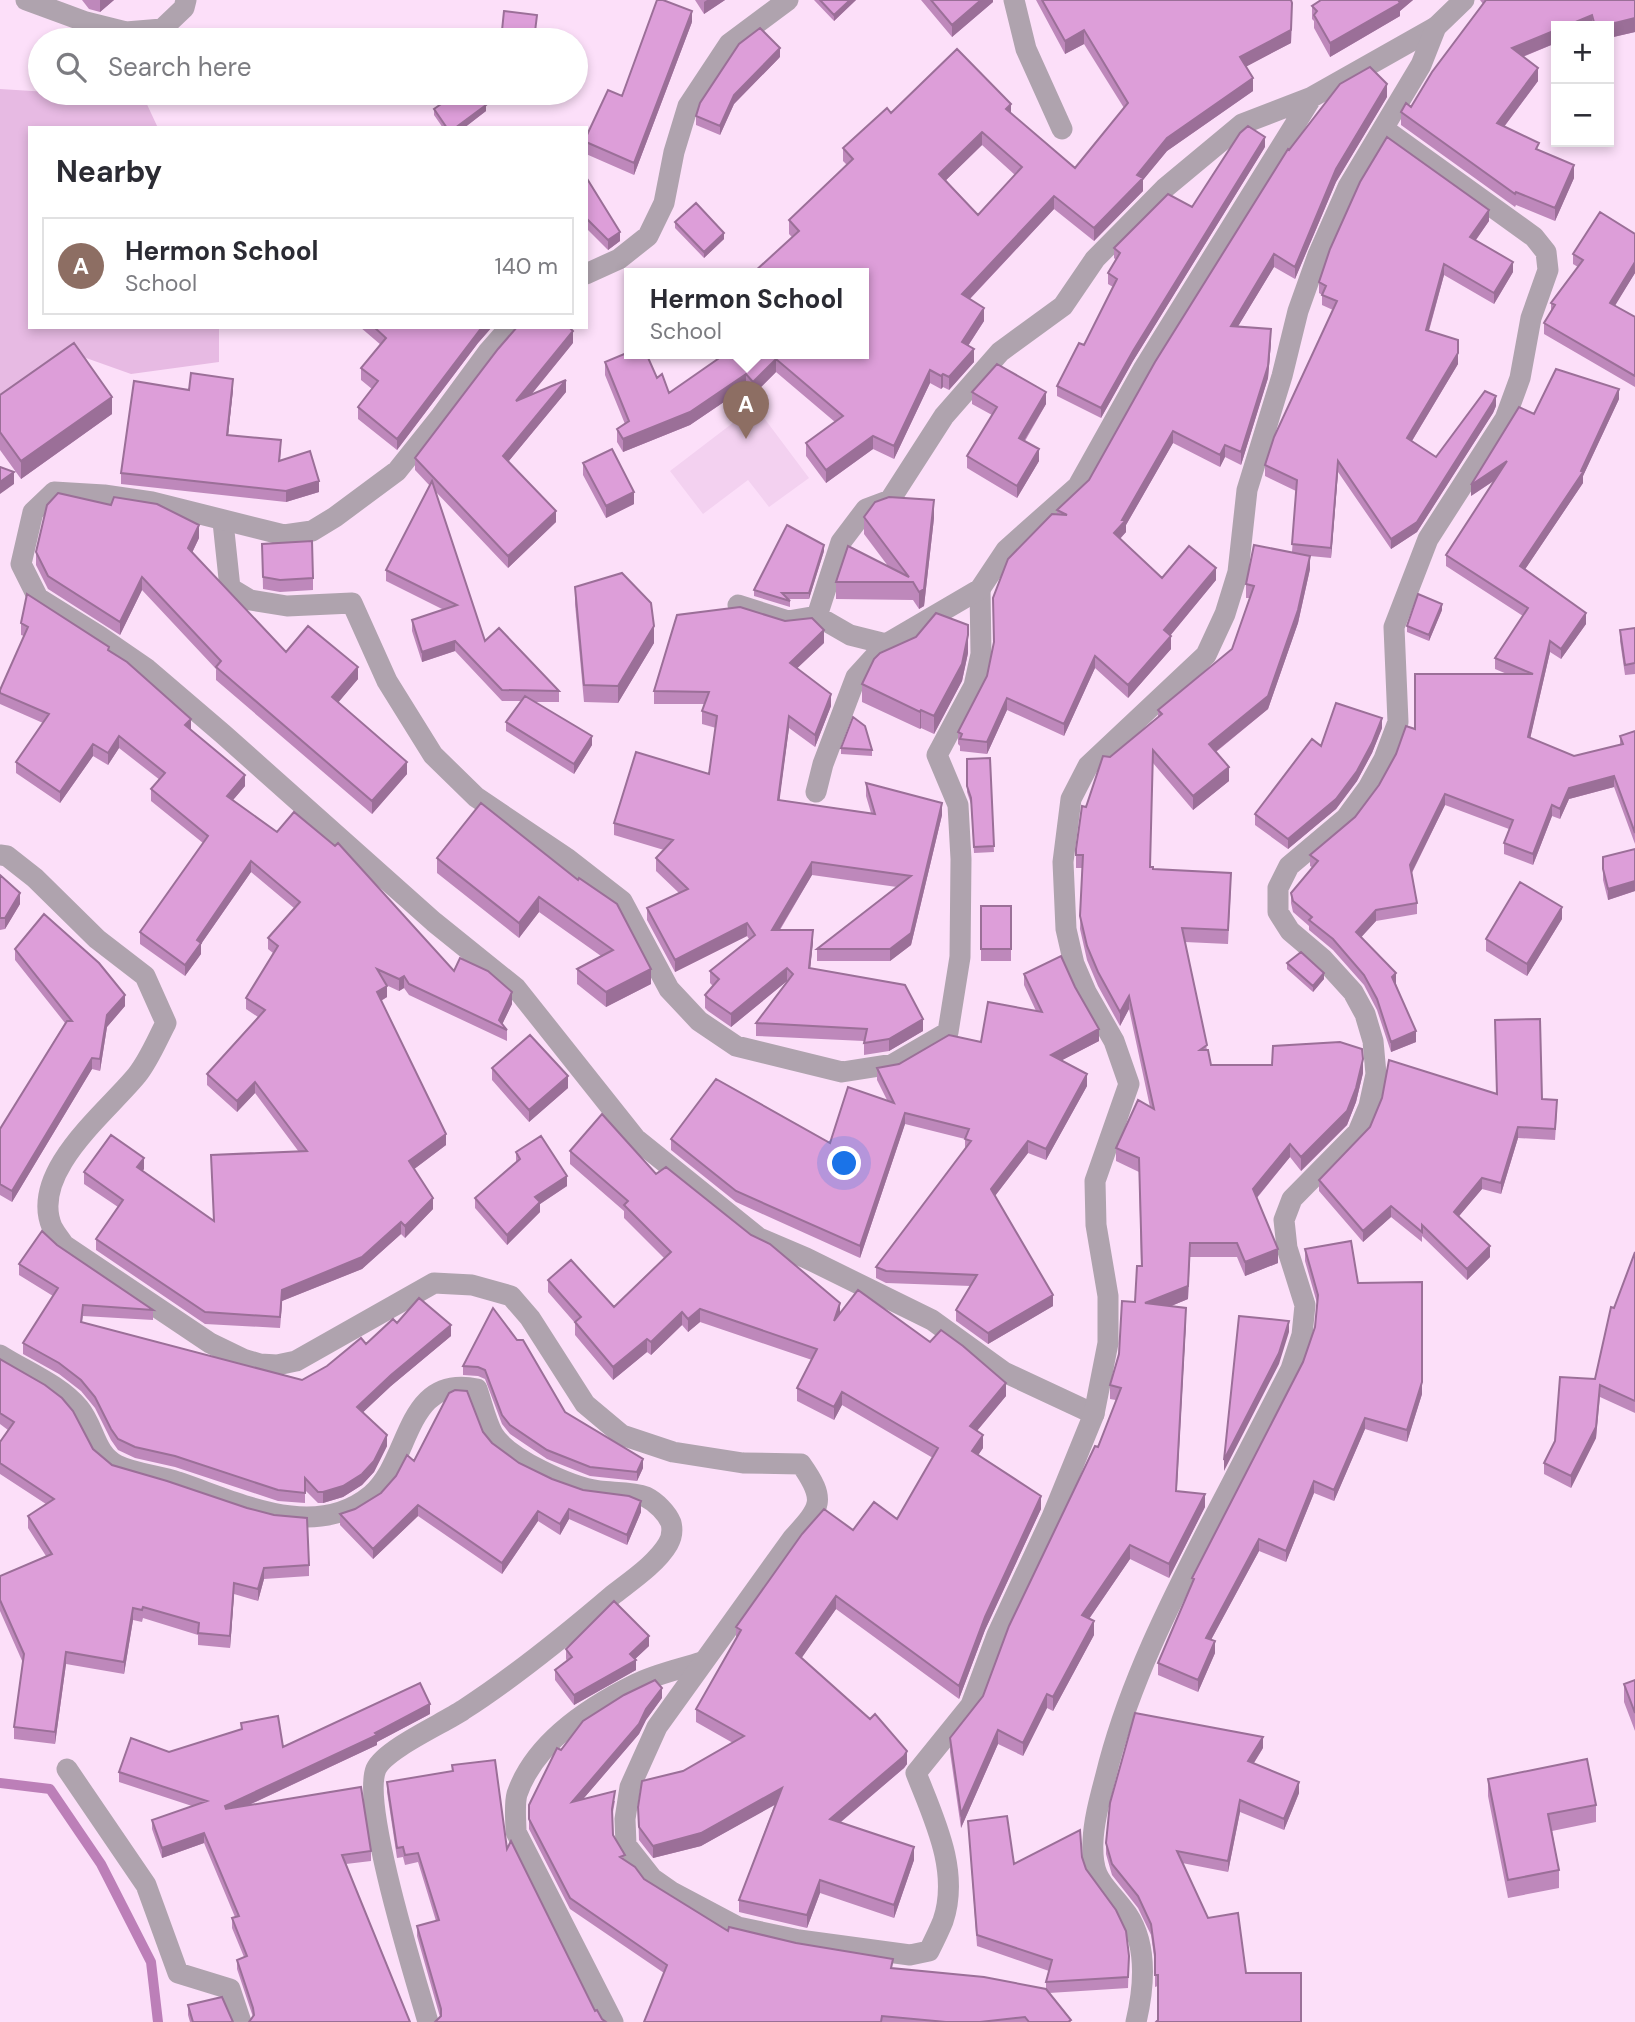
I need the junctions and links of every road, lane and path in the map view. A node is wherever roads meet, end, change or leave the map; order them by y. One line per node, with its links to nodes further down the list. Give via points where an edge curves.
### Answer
1 (26, 0): 7 (street)
2 (186, 0): 8 (street, via 184,8)
3 (788, 0): 12 (street, via 729,44 688,106 664,203 648,236 619,260)
4 (1014, 0): 10 (street, via 1026,49)
5 (1464, 0): 6 (street)
6 (1436, 26): 9 (street); 11 (street, via 1421,65)
7 (110, 28)
8 (163, 28)
9 (1312, 96): 15 (street, via 1144,368 1078,486 1006,550); 17 (street, via 1242,124 1165,188 1095,259 1063,306 1000,352 944,416 890,500 866,509 841,542)
10 (1062, 129)
11 (1384, 130): 22 (street, via 1348,187 1298,311 1247,490 1238,572 1206,655 1088,766 1071,799 1063,862 1066,929 1074,964 1114,1041 1129,1084 1095,1181 1096,1225 1108,1296 1108,1343); 28 (street, via 1534,237 1546,252 1548,270 1531,318 1520,378 1504,419 1428,539 1394,627 1398,722 1384,760 1346,818 1289,866 1278,888 1278,912 1290,931 1353,992 1365,1014 1376,1073 1358,1132 1292,1199 1284,1220 1287,1248 1305,1305 1302,1335 1291,1369 1164,1614 1121,1721 1103,1786 1093,1839 1094,1870 1128,1915 1138,1939 1143,1970)
12 (588, 273)
13 (508, 329): 14 (street, via 397,471 335,517 312,531 284,535)
14 (223, 522): 15 (street, via 230,588 250,600 287,607 352,603 387,681 433,755 476,797 622,901 669,989 699,1021 736,1046 842,1072 893,1063 948,1032 960,957 961,859 958,805 937,755 974,686 981,654); 22 (street, via 152,502 54,492 33,512 21,564 38,598 147,669 516,988 636,1139 759,1238 932,1320 1004,1372)
15 (980, 589): 18 (street)
16 (738, 605): 17 (street, via 788,621)
17 (817, 616): 18 (street, via 850,635)
18 (886, 643): 19 (street, via 856,677)
19 (816, 792)
20 (0, 855): 23 (street, via 35,878 97,939 145,976 166,1023 139,1072 56,1170 48,1198 52,1225 64,1245 210,1343 260,1364 296,1361 435,1283 472,1285 511,1296 585,1404 622,1435 673,1452 743,1463 801,1464 817,1487 815,1514)
21 (0, 1355): 26 (street, via 79,1408 99,1450 114,1463 264,1511 308,1518 355,1505 391,1473 416,1413 427,1401 452,1387 464,1387 477,1389 494,1435 527,1462 595,1491 644,1496 666,1514 672,1535 646,1567 513,1675 391,1754 377,1769 373,1782 376,1814)
22 (1094, 1414): 23 (street, via 971,1705 916,1773 944,1843 948,1889 944,1919 929,1951 910,1955 738,1927 672,1892 638,1861 626,1845 630,1787 657,1727)
23 (702, 1662): 27 (street, via 638,1683 595,1707 555,1737 530,1765 516,1797 516,1832)
24 (67, 1769): 25 (street, via 146,1885 178,1973 230,1989)
25 (241, 2022)
26 (428, 2022)
27 (612, 2022)
28 (1136, 2022)

